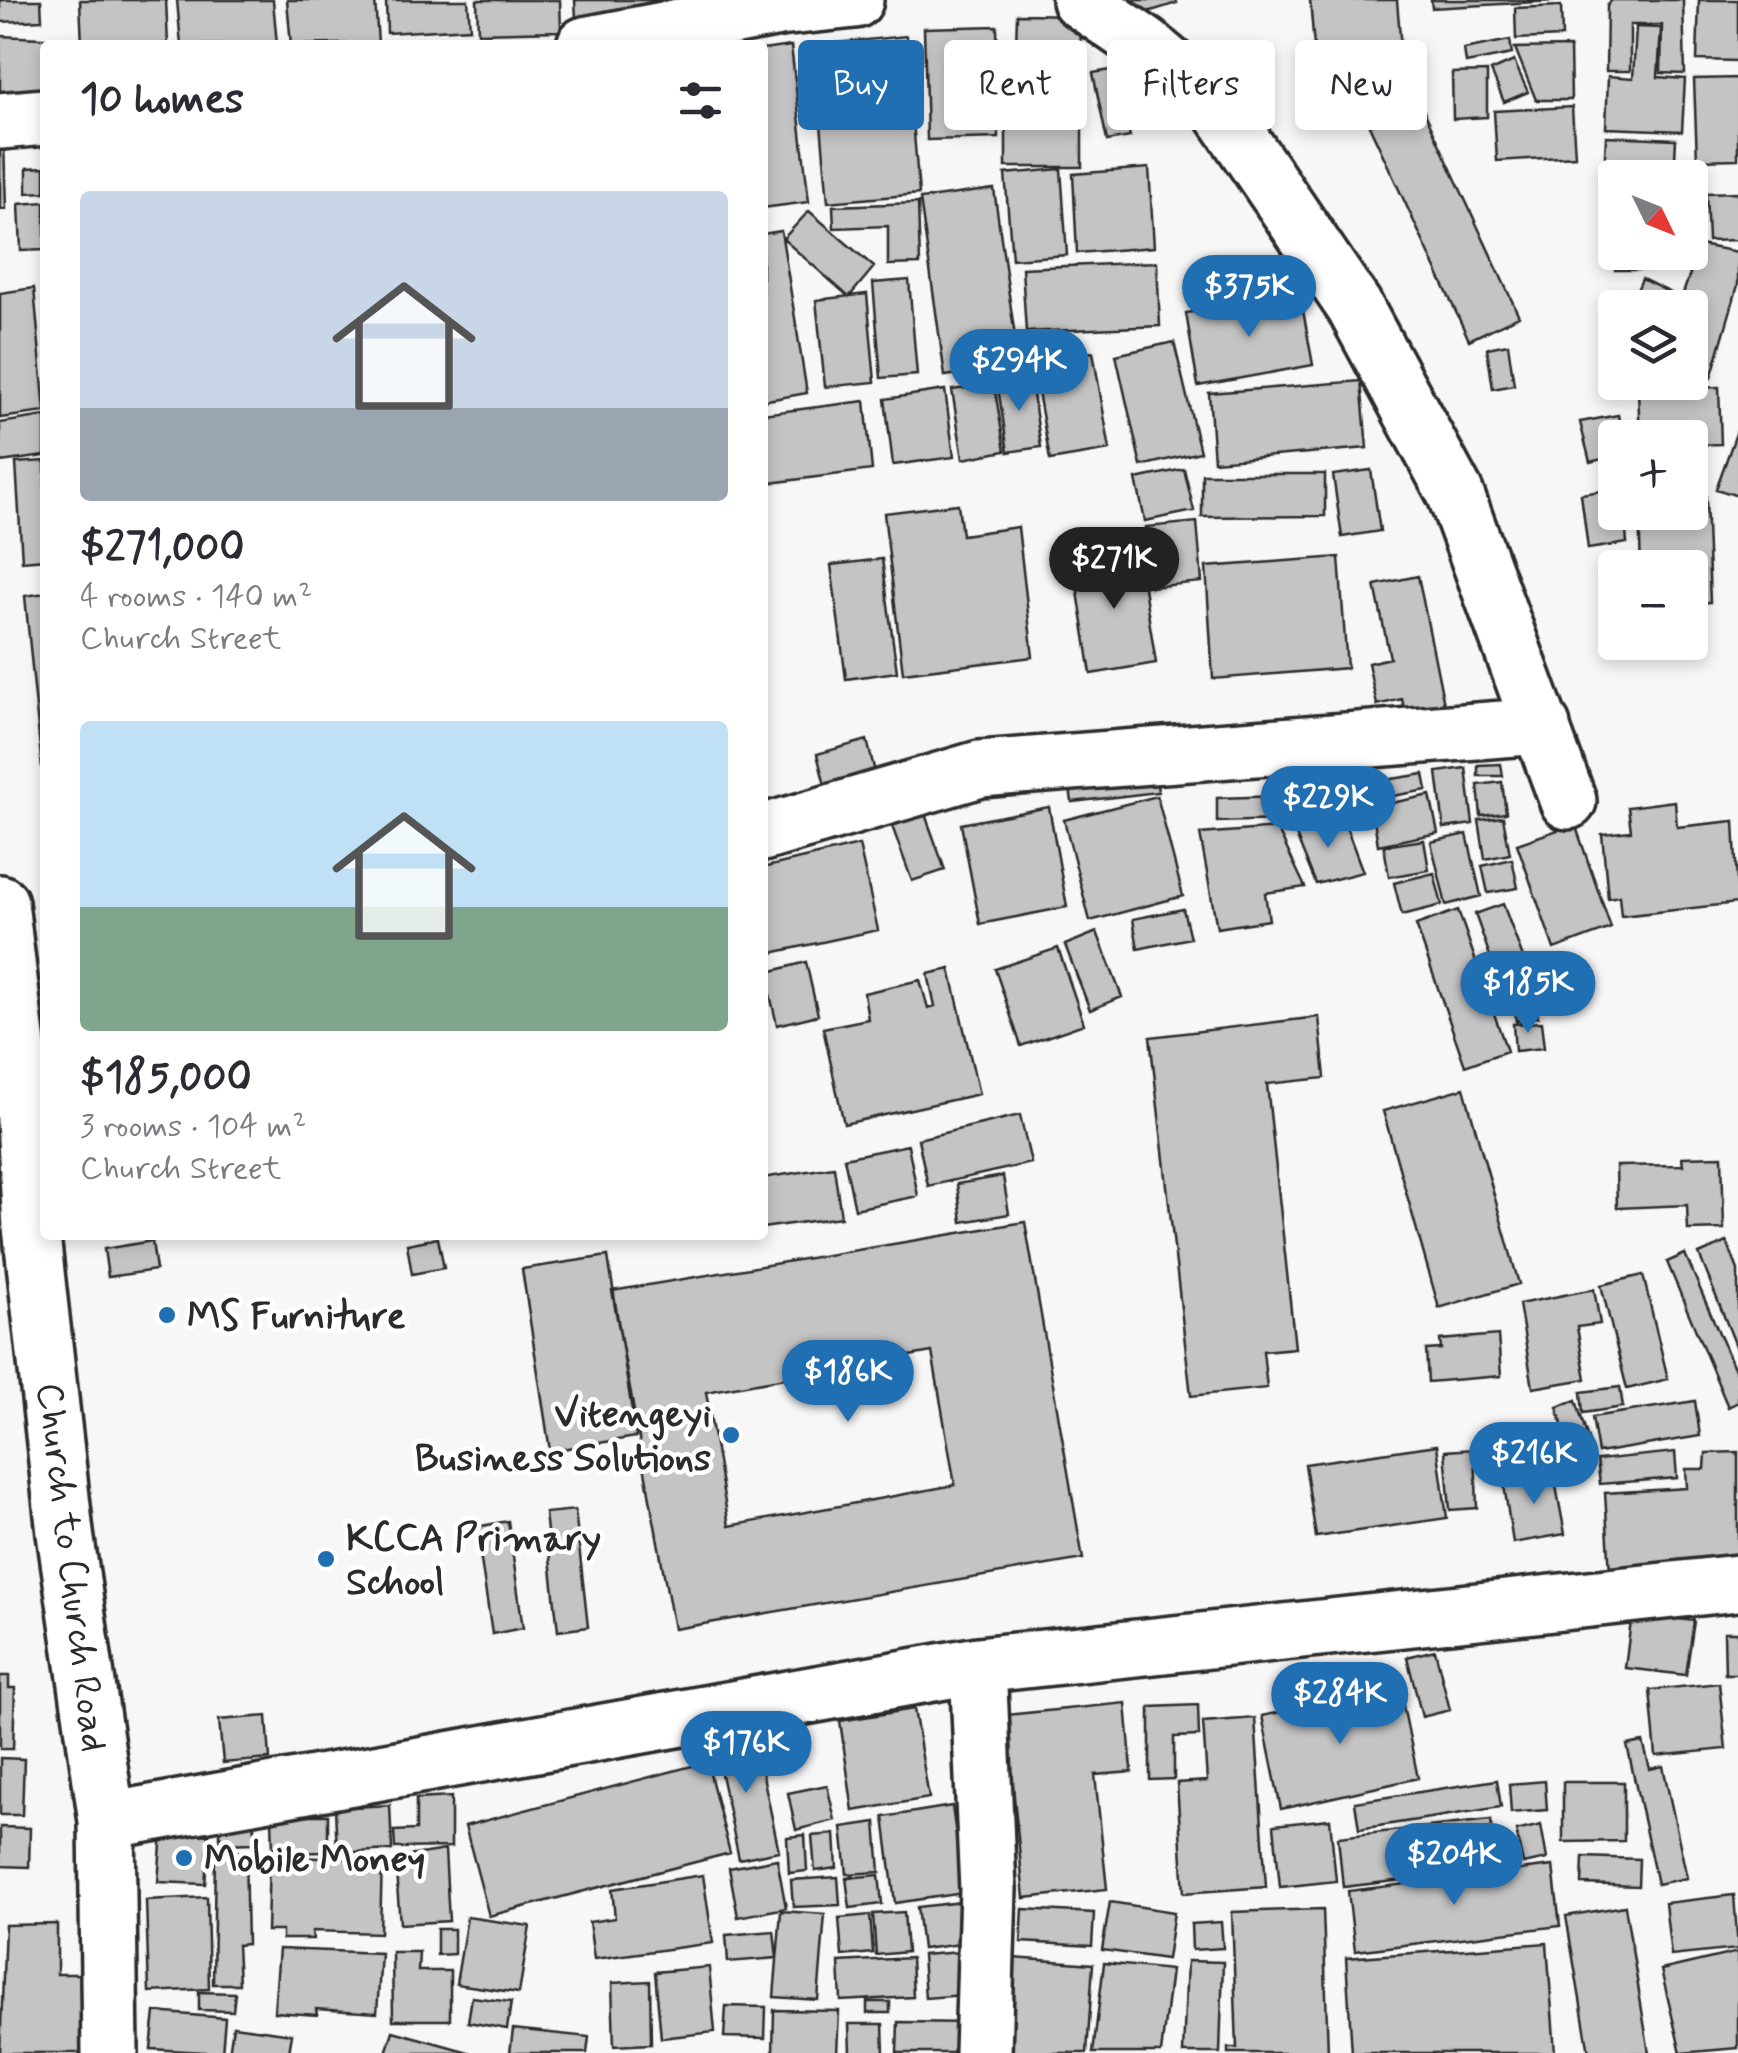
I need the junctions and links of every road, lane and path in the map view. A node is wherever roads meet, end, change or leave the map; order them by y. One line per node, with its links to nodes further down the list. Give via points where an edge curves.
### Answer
1 (855, 0): 3 (street)
2 (1080, 0): 6 (street, via 1218,106 1354,306 1455,493)
3 (611, 40)
4 (40, 117): 5 (street)
5 (0, 121)
6 (1542, 726): 7 (street); 8 (street, via 980,768)
7 (1568, 801)
8 (768, 830)
9 (0, 904): 10 (street, Church to Church Road)
10 (35, 1104): 13 (street, Church to Church Road, via 31,1227)
11 (1738, 1582): 12 (street)
12 (978, 1664): 13 (street); 15 (street, via 988,1889)
13 (106, 1821): 14 (street, Church to Church Road)
14 (110, 2053)
15 (983, 2053)

